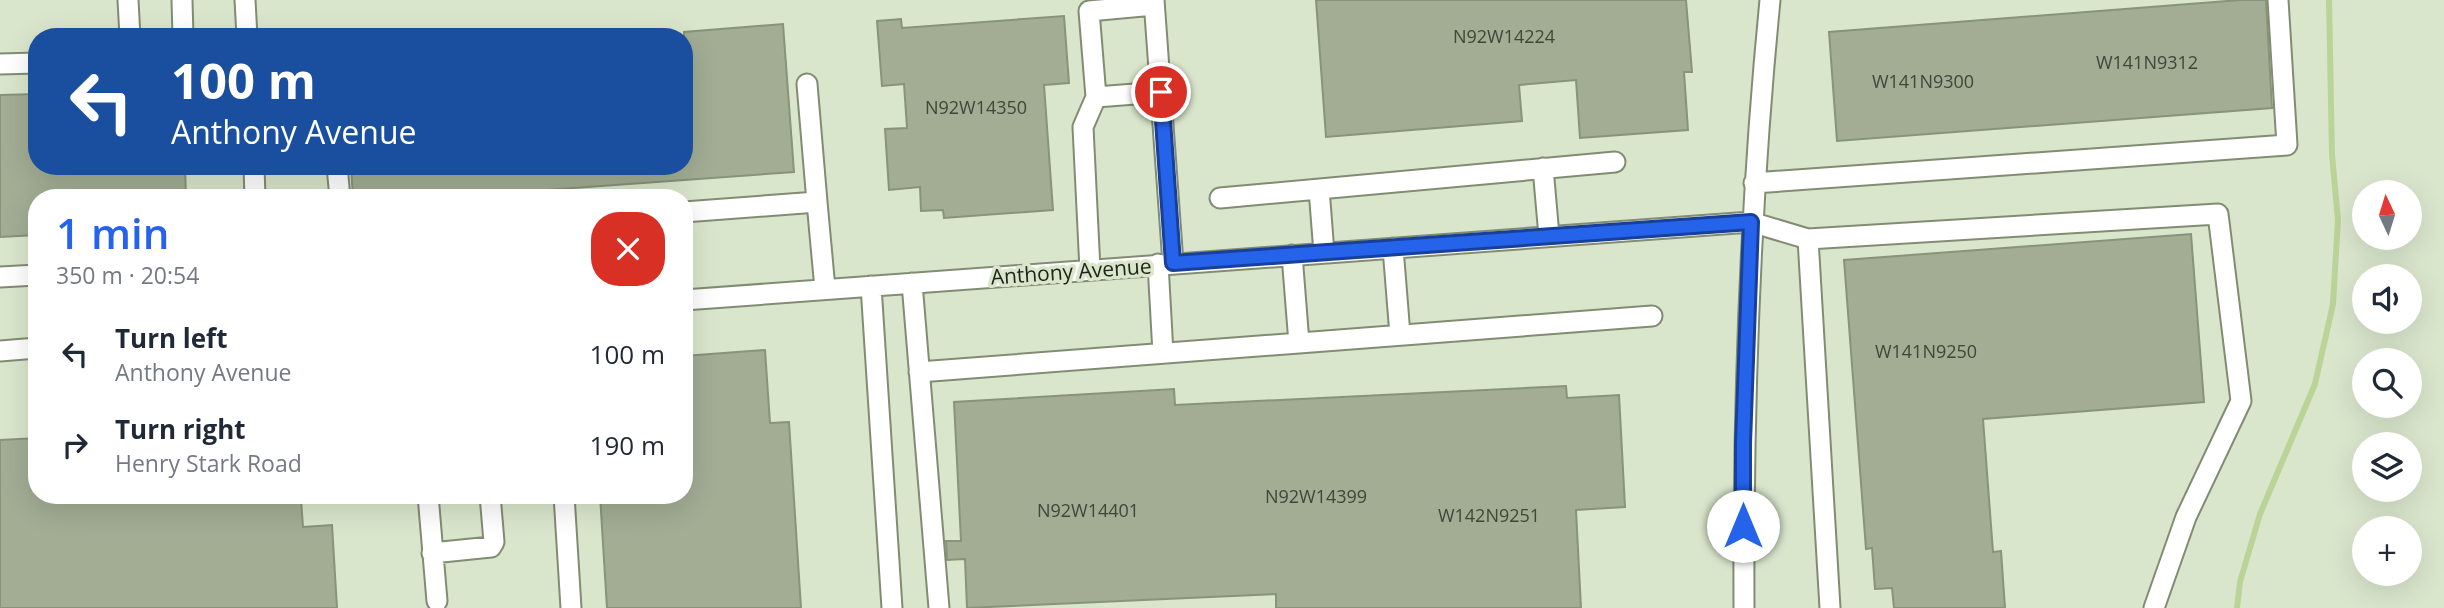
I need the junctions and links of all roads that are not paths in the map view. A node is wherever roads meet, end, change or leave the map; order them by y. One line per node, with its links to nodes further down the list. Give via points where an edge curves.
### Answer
1 (128, 0): 7 (street)
2 (182, 0): 8 (street)
3 (246, 0): 9 (street)
4 (1770, 0): 17 (street)
5 (2278, 0): 17 (street, via 2287,145)
6 (1154, 3): 13 (street); 14 (street, via 1089,11)
7 (130, 28)
8 (183, 28)
9 (247, 28)
10 (28, 62): 11 (street)
11 (0, 64)
12 (807, 83): 20 (street)
13 (1161, 92): 14 (street); 28 (street)
14 (1096, 97): 29 (street, via 1083,127)
15 (1615, 162): 16 (street)
16 (1543, 168): 18 (street); 23 (street)
17 (1754, 183): 22 (street)
18 (1319, 189): 19 (street); 26 (street)
19 (1220, 198)
20 (817, 202): 21 (street); 34 (street)
21 (693, 211)
22 (1751, 222): 23 (street, Anthony Avenue); 24 (street); 51 (street, via 1743,443)
23 (1549, 236): 25 (street, Anthony Avenue)
24 (1808, 239): 52 (street); 53 (street, via 2218,214 2241,401 2186,517)
25 (1392, 248): 26 (street, Anthony Avenue); 37 (street)
26 (1324, 253): 27 (street, Anthony Avenue)
27 (1292, 255): 28 (street, Anthony Avenue); 38 (street)
28 (1166, 264): 29 (street, Anthony Avenue); 41 (street)
29 (1090, 270): 32 (street, Anthony Avenue)
30 (28, 275): 31 (street)
31 (0, 277)
32 (912, 283): 33 (street, Anthony Avenue); 42 (street)
33 (872, 286): 34 (street, Anthony Avenue); 49 (street)
34 (825, 289): 35 (street, Anthony Avenue)
35 (693, 299)
36 (1652, 316): 37 (street)
37 (1400, 335): 38 (street)
38 (1300, 343): 41 (street)
39 (28, 349): 40 (street)
40 (0, 351)
41 (1163, 353): 42 (street)
42 (919, 372): 50 (street)
43 (429, 504): 46 (street)
44 (491, 504): 46 (street, via 491,547)
45 (565, 504): 48 (street)
46 (432, 552): 47 (street)
47 (437, 601)
48 (571, 608)
49 (892, 608)
50 (939, 608)
51 (1744, 608)
52 (1830, 608)
53 (2154, 608)

